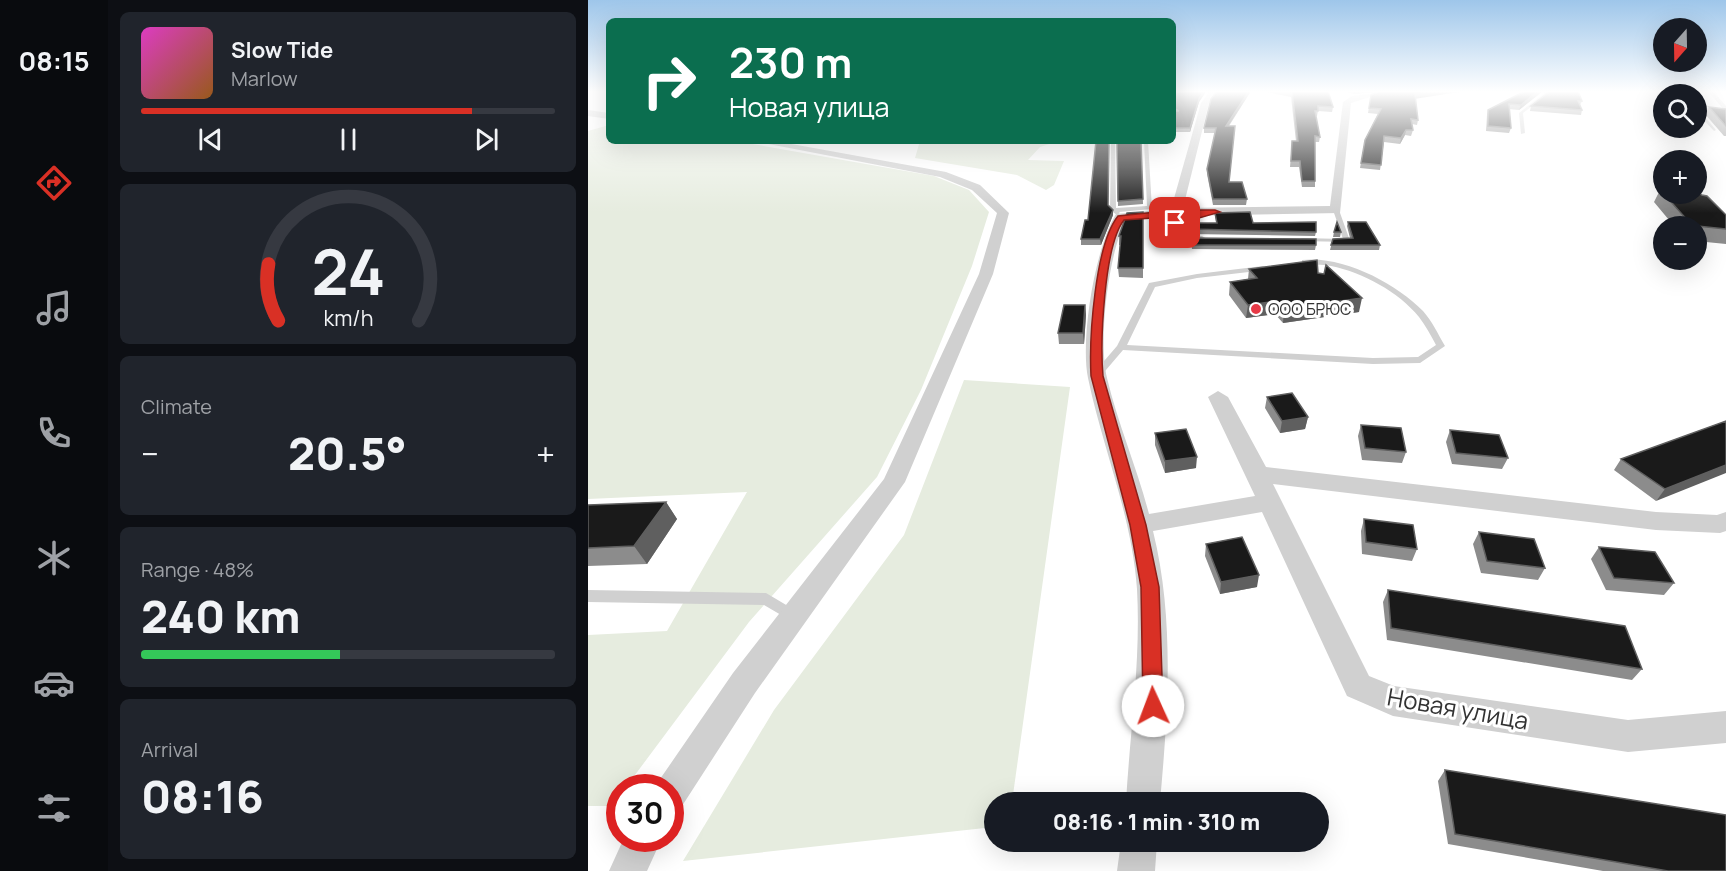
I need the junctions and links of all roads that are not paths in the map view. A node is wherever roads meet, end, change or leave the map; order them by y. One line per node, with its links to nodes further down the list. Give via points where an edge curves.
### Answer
1 (1197, 132): 7 (street)
2 (1344, 132): 6 (street)
3 (775, 144): 22 (street, via 942,174 987,193 1003,213 986,274 894,482)
4 (1113, 144): 9 (lane)
5 (1146, 144): 9 (lane, via 1150,208)
6 (1336, 210): 8 (street); 11 (lane, via 1347,241)
7 (1176, 212): 8 (street); 9 (street)
8 (1215, 212): 10 (lane, via 1175,223 1180,238)
9 (1117, 214): 15 (street, via 1101,291)
10 (1216, 239)
11 (1287, 240)
12 (1299, 263): 14 (lane, via 1310,261 1351,269 1394,290 1419,312 1441,346 1420,360)
13 (1276, 266): 14 (lane, via 1152,285)
14 (1121, 347): 15 (lane)
15 (1097, 376): 20 (street)
16 (1218, 397): 17 (street, Новая улица)
17 (1258, 474): 18 (street, Новая улица); 19 (street, via 1656,521)
18 (1269, 502): 20 (street); 23 (street, Новая улица, via 1358,686 1393,701 1628,736)
19 (1726, 521)
20 (1138, 525): 25 (street, via 1150,587 1153,706)
21 (588, 596): 22 (lane, via 766,599)
22 (793, 616): 24 (street)
23 (1726, 727)
24 (683, 774)
25 (1144, 792)
26 (637, 852): 28 (street)
27 (1138, 852): 29 (street)
28 (628, 871)
29 (1136, 871)

